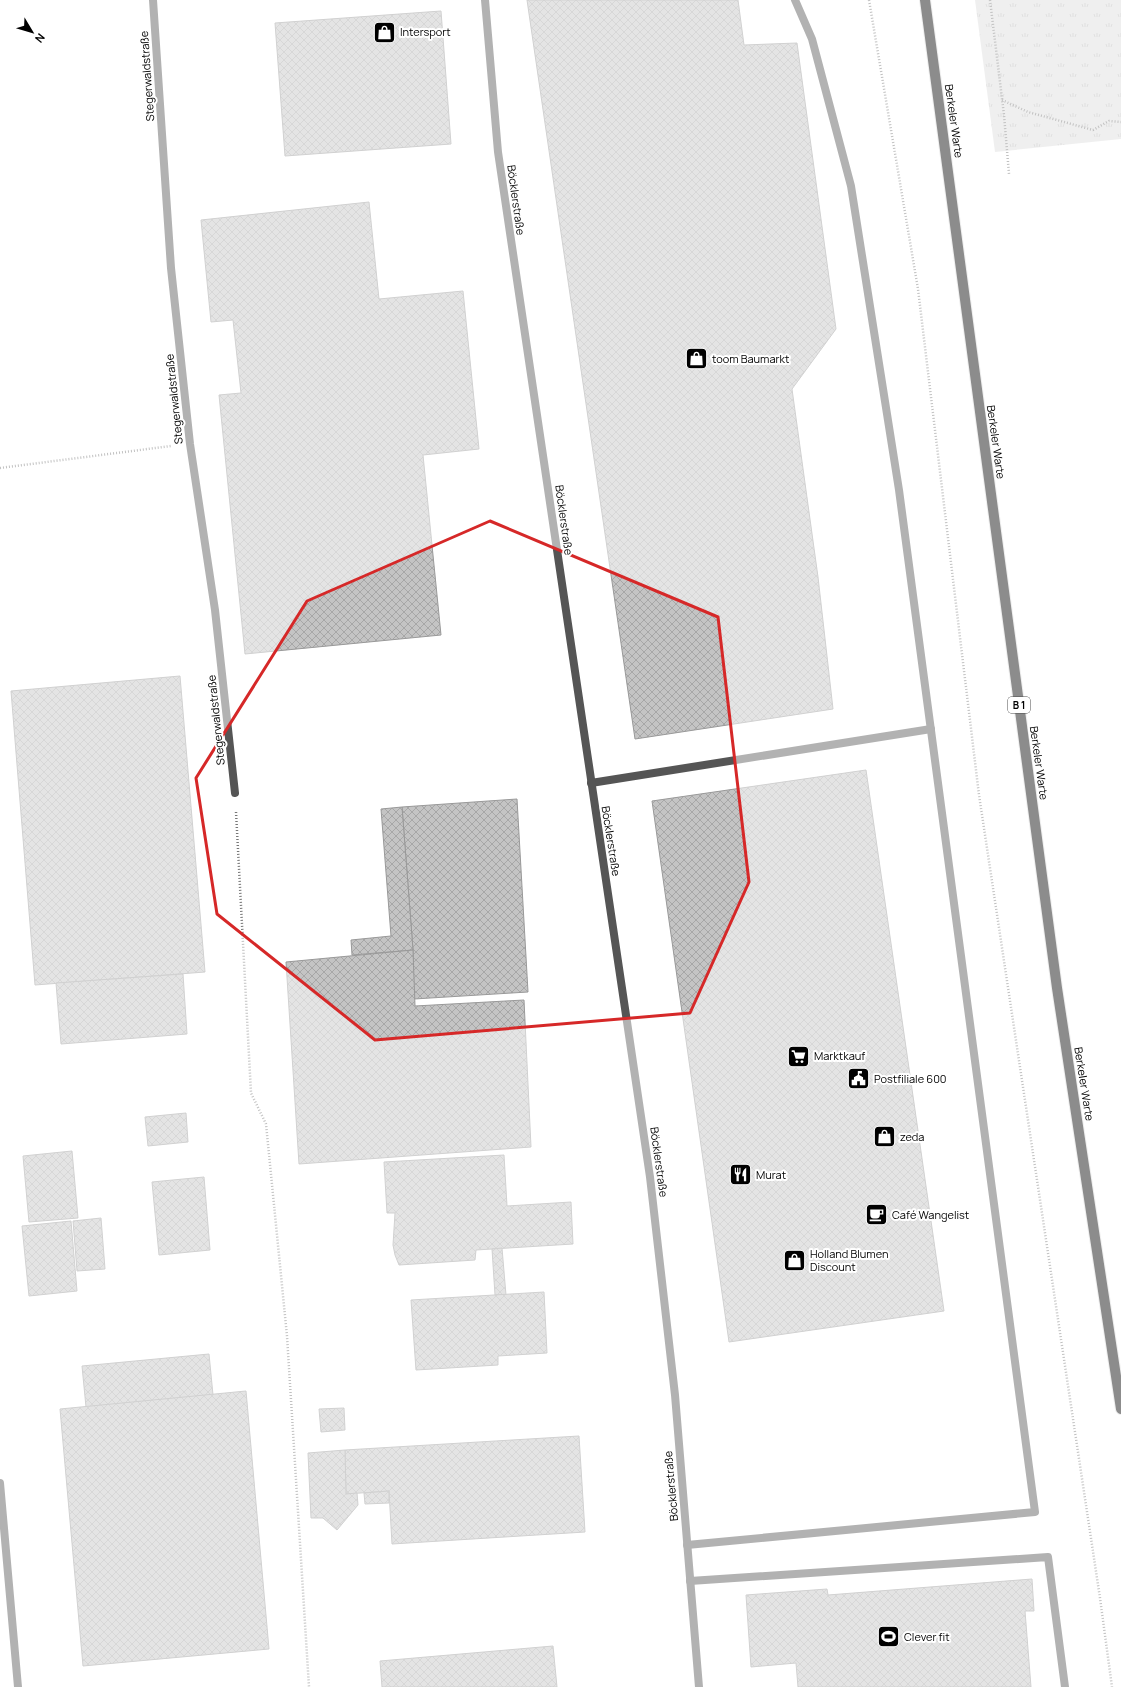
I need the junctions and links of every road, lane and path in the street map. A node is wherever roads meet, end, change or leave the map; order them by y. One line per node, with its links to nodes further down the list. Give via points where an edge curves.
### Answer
1 (153, 0): 10 (street, Stegerwaldstraße, via 171,268)
2 (485, 0): 13 (street, Böcklerstraße, via 498,152)
3 (795, 0): 12 (street, via 812,38 851,186 899,490)
4 (869, 0): 23 (path, via 918,289 979,795)
5 (926, 0): 15 (main road, Berkeler Warte / B 1, via 1057,988)
6 (990, 0): 7 (path)
7 (1002, 100): 8 (path, via 1028,112 1093,130 1109,121); 9 (path)
8 (1121, 122)
9 (1009, 174)
10 (190, 444): 11 (path); 14 (street, Stegerwaldstraße, via 215,610)
11 (0, 468)
12 (931, 729): 13 (street); 17 (street, via 1035,1512)
13 (591, 783): 17 (street, Böcklerstraße, via 650,1177 675,1395)
14 (235, 793): 20 (path, via 251,1093 266,1124 287,1336)
15 (1121, 1409)
16 (0, 1483): 19 (street)
17 (687, 1545): 18 (street, Böcklerstraße)
18 (690, 1581): 21 (street, Böcklerstraße); 22 (street, via 1048,1557)
19 (18, 1687)
20 (309, 1687)
21 (699, 1687)
22 (1065, 1687)
23 (1112, 1687)

